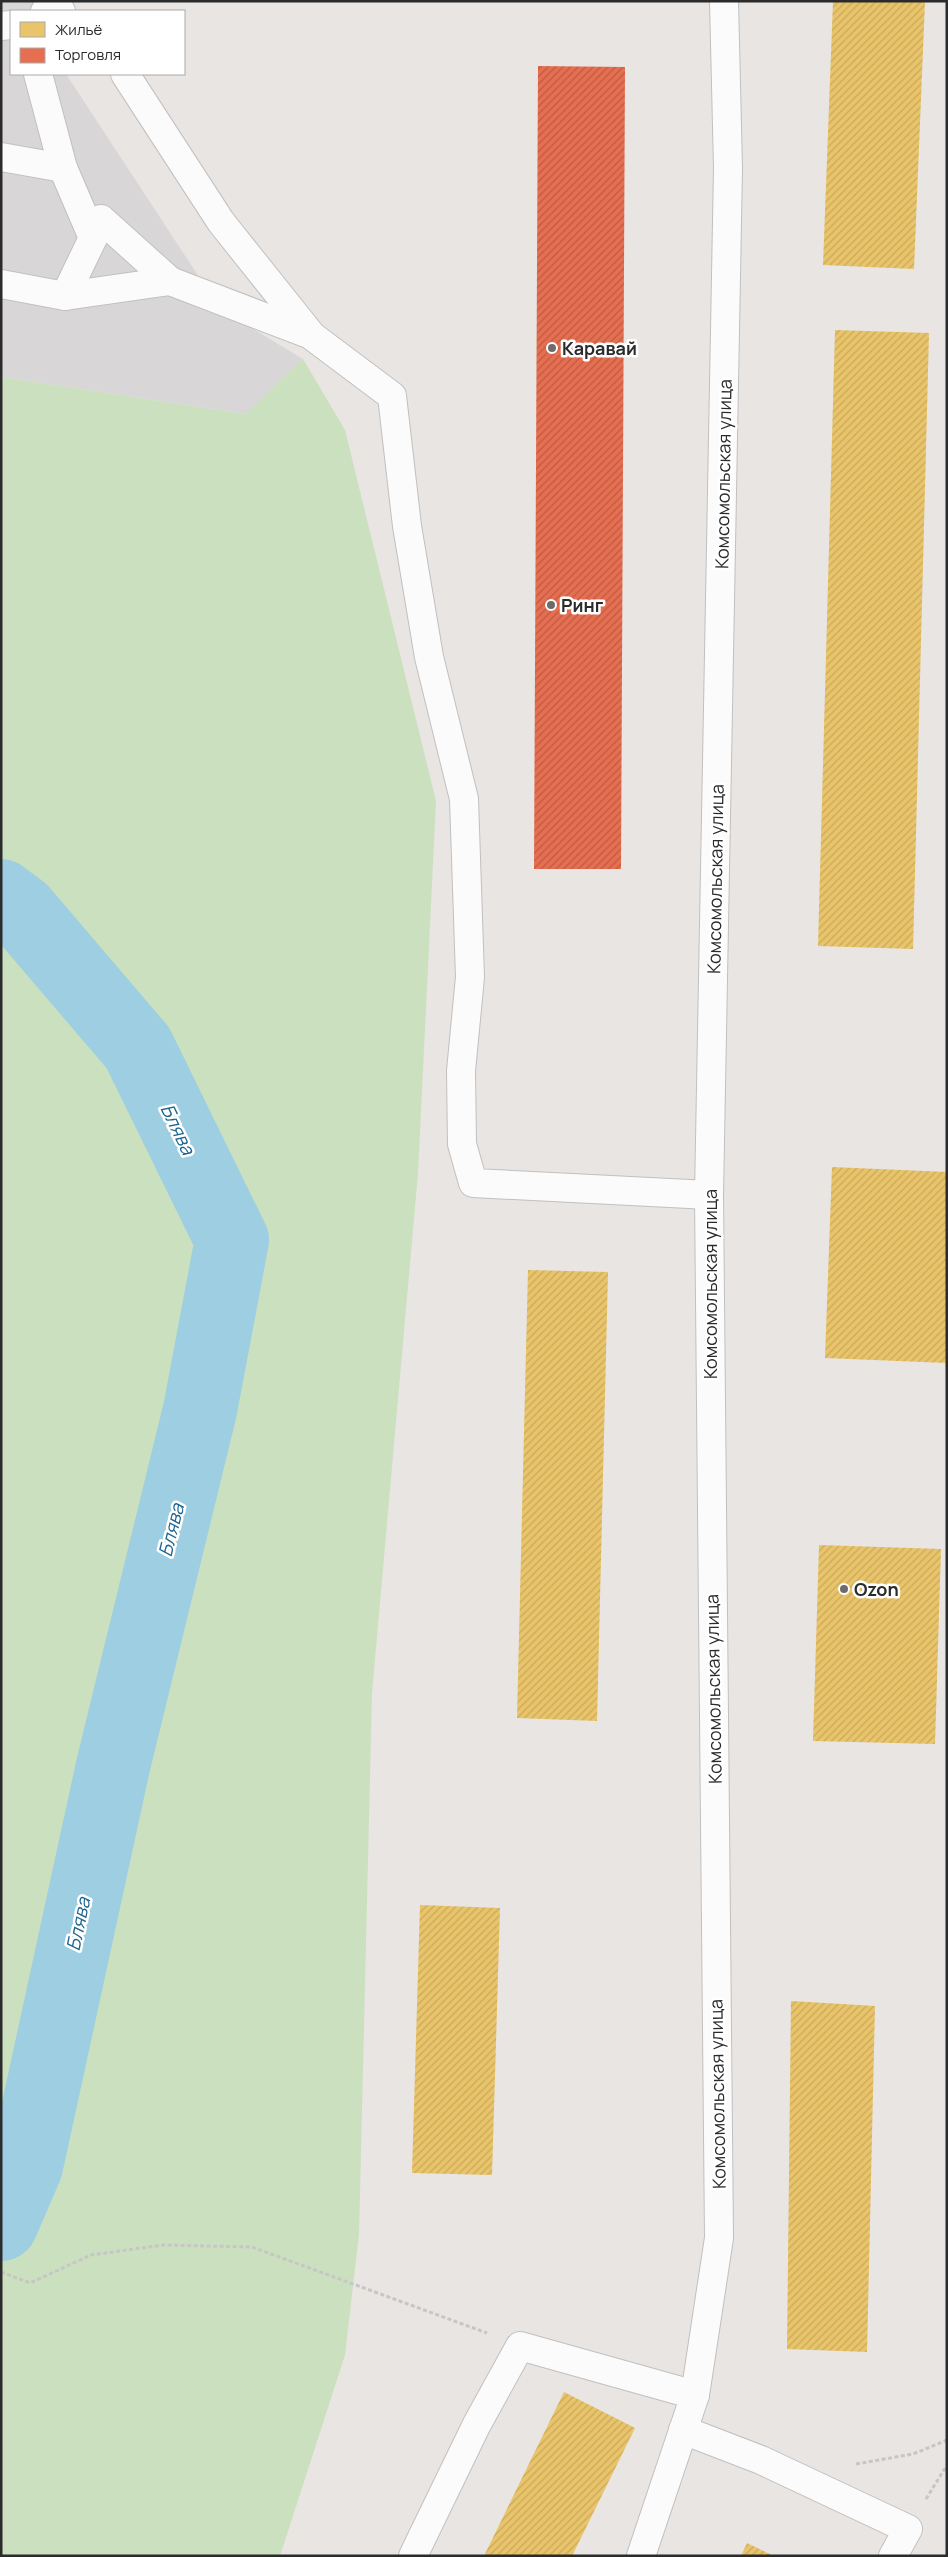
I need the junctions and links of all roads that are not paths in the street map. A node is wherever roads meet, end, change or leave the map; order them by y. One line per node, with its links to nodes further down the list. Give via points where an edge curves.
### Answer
1 (724, 1): 11 (street, Комсомольская улица, via 728,168)
2 (38, 75): 5 (street)
3 (126, 75): 10 (street, via 221,222)
4 (1, 157): 5 (street)
5 (63, 168): 6 (street)
6 (93, 238): 7 (street, via 101,219); 9 (street)
7 (170, 282): 9 (street); 10 (street)
8 (1, 284): 9 (street)
9 (65, 296)
10 (312, 336): 11 (street, via 392,396 407,526 429,657 464,799 470,976 461,1071 462,1144 473,1183)
11 (709, 1195): 12 (street, Комсомольская улица, via 719,2238)
12 (695, 2395): 13 (street, Комсомольская улица); 14 (street, via 520,2346 477,2424)
13 (683, 2430): 15 (street, Комсомольская улица); 16 (street, via 761,2460 908,2529)
14 (413, 2556)
15 (641, 2556)
16 (894, 2556)

